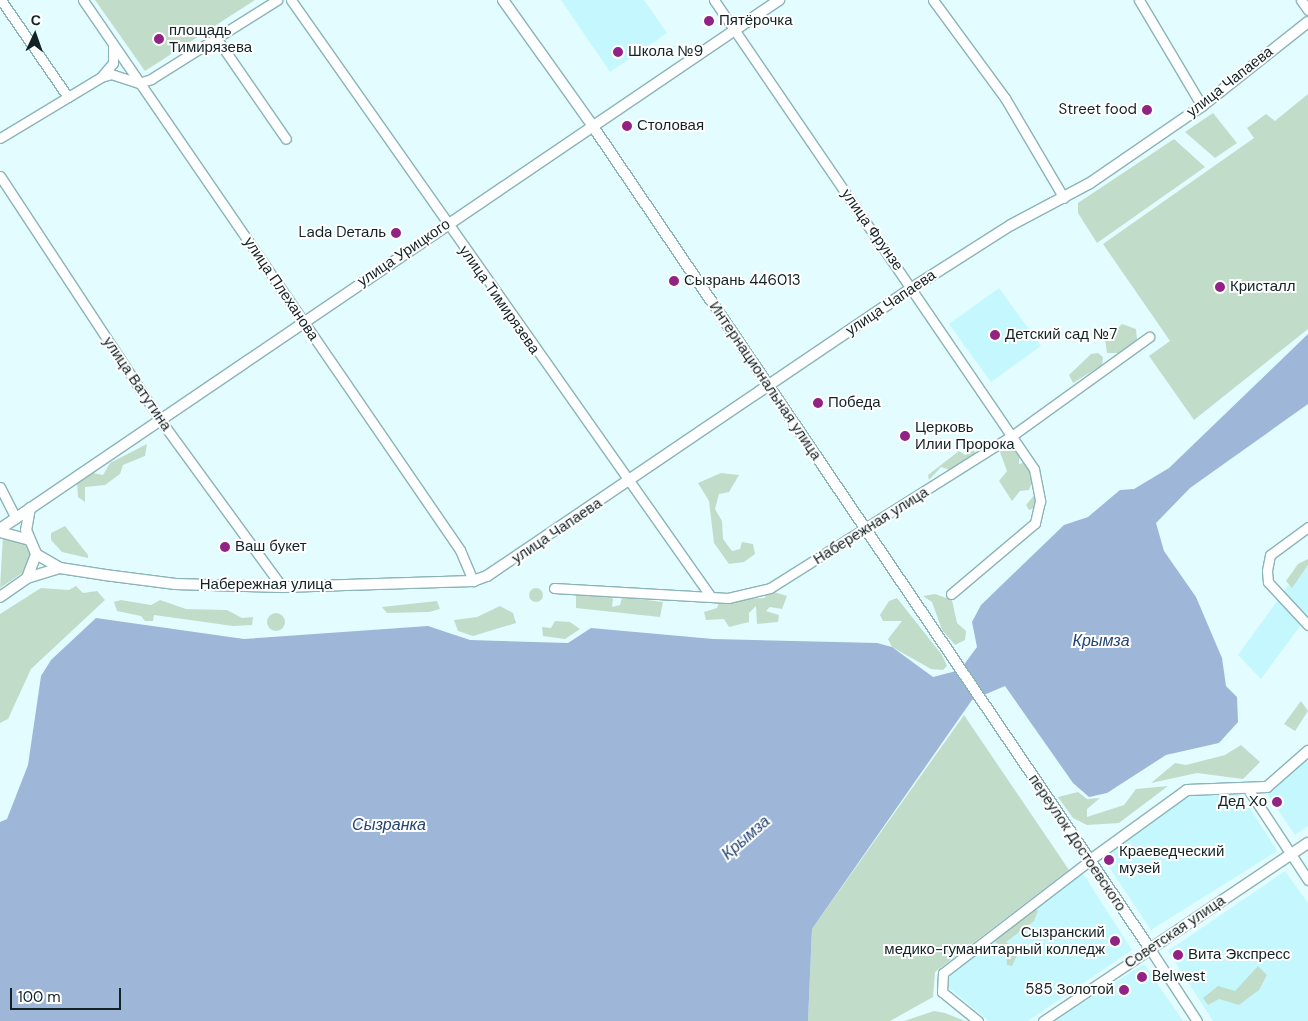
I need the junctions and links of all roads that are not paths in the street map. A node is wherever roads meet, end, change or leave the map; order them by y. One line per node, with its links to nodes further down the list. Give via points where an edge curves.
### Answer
1 (1, 0): 18 (street)
2 (83, 0): 15 (street, улица Плеханова)
3 (277, 0): 14 (street)
4 (291, 0): 25 (street, улица Тимирязева)
5 (502, 0): 20 (main road, Интернациональная улица)
6 (714, 0): 13 (street, улица Фрунзе)
7 (779, 0): 13 (main road, улица Урицкого)
8 (933, 0): 24 (street, via 1005,98)
9 (1139, 0): 19 (street)
10 (1301, 0): 11 (street)
11 (1308, 10)
12 (1308, 22): 19 (main road, улица Чапаева)
13 (734, 29): 20 (main road, улица Урицкого); 26 (street, улица Фрунзе)
14 (217, 39): 17 (street); 22 (street)
15 (113, 43): 16 (street, via 113,63); 17 (street, улица Плеханова)
16 (101, 77): 17 (street, via 111,74); 18 (street)
17 (139, 82): 27 (street, улица Плеханова)
18 (68, 97): 21 (street)
19 (1202, 106): 24 (main road, улица Чапаева)
20 (592, 126): 25 (main road, улица Урицкого); 29 (main road, Интернациональная улица)
21 (0, 138)
22 (286, 139)
23 (0, 176): 30 (street, улица Ватутина)
24 (1064, 198): 26 (main road, улица Чапаева)
25 (446, 224): 27 (main road, улица Урицкого); 32 (street, улица Тимирязева)
26 (912, 288): 29 (main road, улица Чапаева); 31 (street, улица Фрунзе)
27 (303, 322): 30 (main road, улица Урицкого); 43 (street, улица Плеханова, via 460,550)
28 (1148, 337): 31 (street, Набережная улица)
29 (769, 386): 32 (main road, улица Чапаева); 37 (main road, Интернациональная улица)
30 (161, 421): 34 (main road, улица Урицкого); 44 (street, улица Ватутина)
31 (1012, 434): 37 (street, Набережная улица); 46 (street, улица Фрунзе, via 1030,461 1040,489 1035,524)
32 (629, 482): 43 (main road, улица Чапаева, via 505,566); 48 (street, улица Тимирязева)
33 (0, 487): 35 (street)
34 (30, 508): 35 (main road, улица Урицкого); 39 (main road)
35 (16, 518): 38 (main road, улица Урицкого)
36 (1308, 527): 49 (street, via 1270,555 1268,582)
37 (864, 530): 48 (street, Набережная улица, via 770,588); 50 (main road, Интернациональная улица)
38 (0, 531): 39 (main road)
39 (27, 539): 40 (main road)
40 (36, 554): 41 (main road); 42 (main road)
41 (60, 568): 42 (main road); 44 (main road, Набережная улица, via 175,584)
42 (27, 578): 47 (main road)
43 (473, 581): 44 (main road, Набережная улица)
44 (282, 587)
45 (554, 588): 48 (street, Набережная улица)
46 (951, 594)
47 (0, 596)
48 (711, 597)
49 (1308, 625)
50 (956, 665): 55 (main road, переулок Достоевского)
51 (1308, 751): 52 (main road, via 1267,787)
52 (1248, 789): 54 (street); 55 (main road, via 1191,788)
53 (1308, 843): 54 (main road, Советская улица)
54 (1290, 854): 56 (street); 57 (main road, Советская улица)
55 (1089, 861): 57 (main road, переулок Достоевского); 58 (street, via 943,973 940,986 946,999)
56 (1308, 880)
57 (1150, 949): 59 (street, Советская улица); 60 (street, переулок Достоевского)
58 (978, 1021)
59 (1043, 1021)
60 (1197, 1021)

